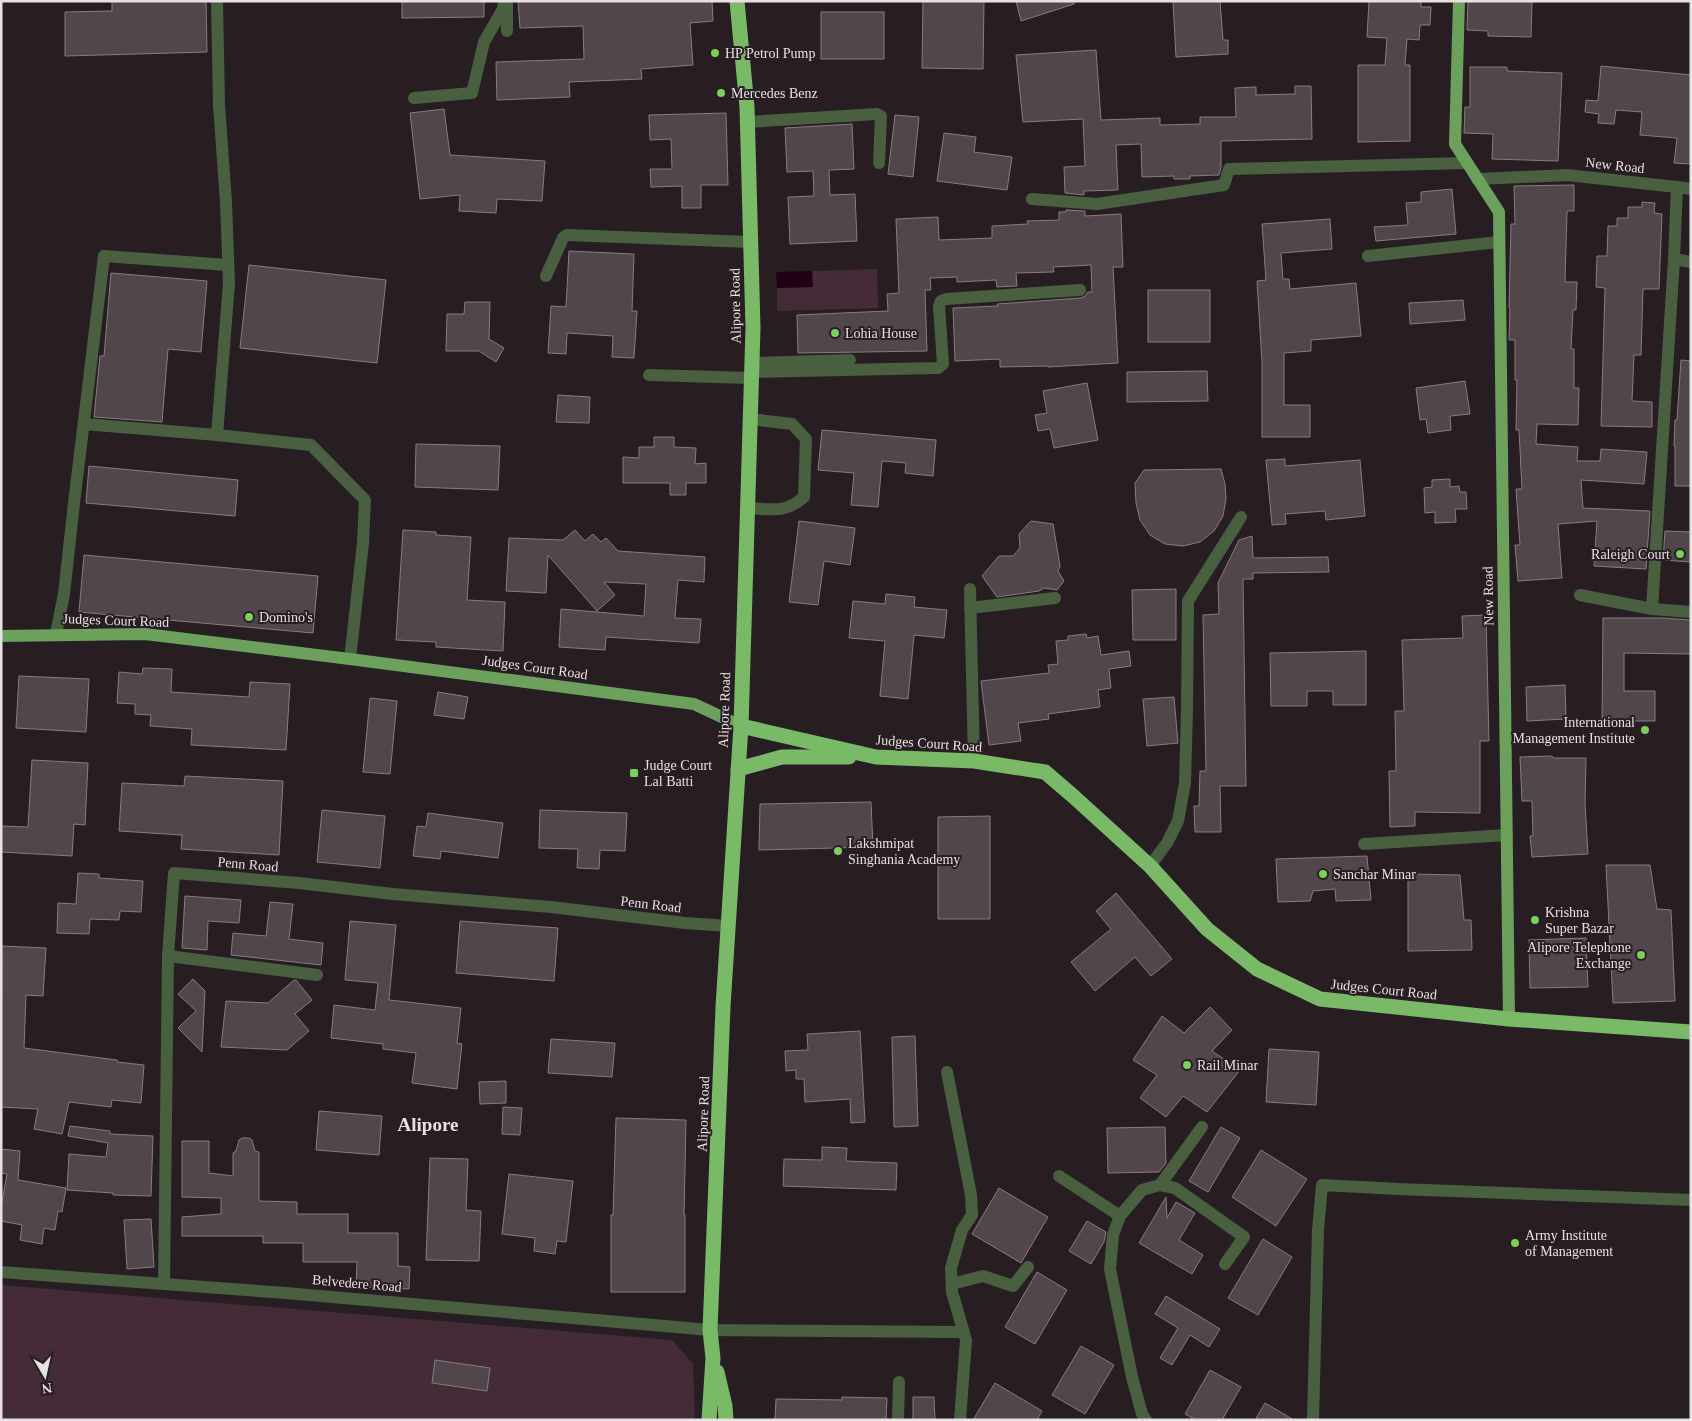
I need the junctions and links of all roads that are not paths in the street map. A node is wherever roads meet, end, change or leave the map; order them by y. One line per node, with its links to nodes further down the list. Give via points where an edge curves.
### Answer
1 (217, 1): 19 (street)
2 (506, 1): 5 (street); 6 (street, via 484,42 472,93)
3 (737, 1): 7 (highway, Alipore Road)
4 (1459, 1): 9 (main road, New Road, via 1455,144)
5 (507, 31)
6 (414, 98)
7 (747, 122): 8 (street, via 877,114 881,116); 14 (highway, Alipore Road)
8 (879, 163)
9 (1467, 163): 10 (main road, New Road); 13 (street, via 1229,169 1224,185 1097,204)
10 (1477, 179): 11 (street, New Road, via 1566,175); 15 (main road, New Road, via 1498,212)
11 (1677, 187): 12 (street, New Road); 17 (street)
12 (1691, 189)
13 (1032, 199)
14 (750, 242): 20 (street, via 567,235); 23 (highway, Alipore Road)
15 (1499, 242): 16 (street); 43 (main road, New Road)
16 (1368, 256)
17 (1674, 259): 18 (street); 34 (street)
18 (1691, 262)
19 (228, 265): 26 (street, via 104,256); 27 (street)
20 (546, 276)
21 (1080, 290): 23 (street, via 946,299 939,306 943,364 938,368)
22 (850, 360): 23 (street)
23 (751, 371): 24 (street); 25 (highway, Alipore Road)
24 (649, 375)
25 (750, 419): 28 (highway, Alipore Road); 28 (street, via 792,424 806,439 804,497 794,506 780,510)
26 (84, 424): 27 (street); 36 (street, via 64,594)
27 (217, 436): 38 (street, via 311,445 365,500)
28 (747, 508): 39 (highway, Alipore Road)
29 (1241, 518): 45 (street, via 1188,601 1185,783 1178,821)
30 (970, 590): 33 (street)
31 (1580, 595): 34 (street)
32 (1054, 598): 33 (street)
33 (970, 608): 41 (street)
34 (1652, 610): 35 (street)
35 (1691, 612)
36 (56, 634): 37 (main road, Judges Court Road); 38 (main road, Judges Court Road, via 145,634)
37 (1, 636)
38 (350, 659): 39 (main road, Judges Court Road, via 694,704)
39 (741, 726): 40 (highway, Judges Court Road); 42 (highway, Alipore Road)
40 (876, 757): 41 (highway, Judges Court Road); 42 (highway, via 782,757)
41 (974, 761): 45 (highway, Judges Court Road, via 1045,772)
42 (738, 769): 46 (highway, Alipore Road)
43 (1507, 834): 44 (street); 49 (main road, New Road)
44 (1364, 844)
45 (1150, 866): 49 (highway, Judges Court Road, via 1207,929 1257,969 1320,999)
46 (728, 926): 47 (street, Penn Road, via 174,873); 62 (highway, Alipore Road)
47 (168, 956): 48 (street); 60 (street, Penn Road)
48 (317, 975)
49 (1509, 1019): 50 (highway, Judges Court Road)
50 (1691, 1032)
51 (947, 1072): 61 (street, via 972,1215 962,1230 951,1268)
52 (1202, 1127): 54 (street)
53 (1059, 1176): 56 (street)
54 (1160, 1185): 56 (street, via 1142,1190); 57 (street, via 1175,1188 1244,1237)
55 (1691, 1200): 71 (street, via 1322,1185)
56 (1120, 1216): 70 (street, via 1110,1270 1132,1377)
57 (1225, 1264)
58 (1028, 1267): 61 (street, via 1013,1286 983,1276)
59 (1, 1272): 60 (street, Belvedere Road)
60 (164, 1284): 62 (street, Belvedere Road)
61 (952, 1284): 63 (street)
62 (710, 1330): 63 (street, Belvedere Road); 64 (highway, Alipore Road)
63 (964, 1332): 69 (street)
64 (714, 1358): 66 (highway, Alipore Road); 67 (highway)
65 (899, 1382): 68 (street)
66 (709, 1420)
67 (726, 1420)
68 (898, 1420)
69 (960, 1420)
70 (1146, 1420)
71 (1313, 1420)

